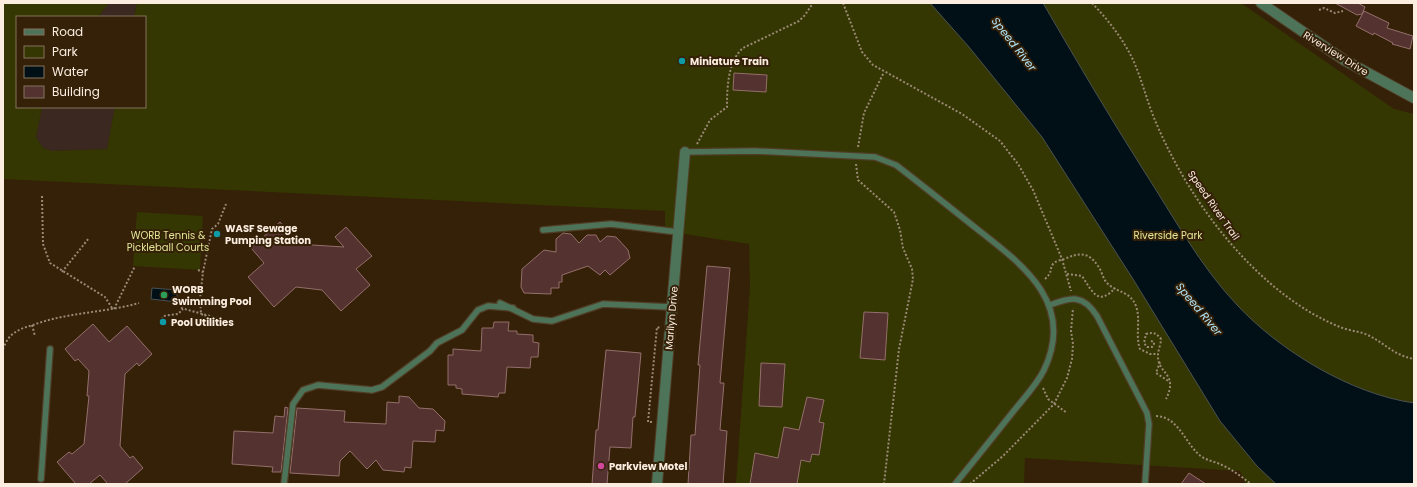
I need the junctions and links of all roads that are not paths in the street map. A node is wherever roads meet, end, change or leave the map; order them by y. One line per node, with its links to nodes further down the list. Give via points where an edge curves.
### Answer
1 (1261, 3): 2 (street, Riverview Drive, via 1344,60)
2 (1414, 98)
3 (685, 152): 5 (street, Marilyn Drive); 7 (lane, via 755,151 875,157 896,165 1015,258 1038,285)
4 (543, 230): 5 (lane, via 611,224)
5 (678, 232): 8 (street, Marilyn Drive)
6 (500, 303): 9 (lane)
7 (1050, 305): 14 (lane, via 1053,326 1051,349 1044,370); 15 (lane, via 1078,299 1088,304 1097,316 1147,413 1149,424)
8 (671, 307): 9 (lane, via 603,304 552,321 532,319); 13 (street, Marilyn Drive)
9 (513, 308): 12 (lane, via 488,306 478,310 462,330 437,343 382,388 372,390 318,385 303,390 293,404)
10 (50, 349): 11 (lane)
11 (41, 479)
12 (284, 484)
13 (657, 484)
14 (955, 484)
15 (1145, 484)

